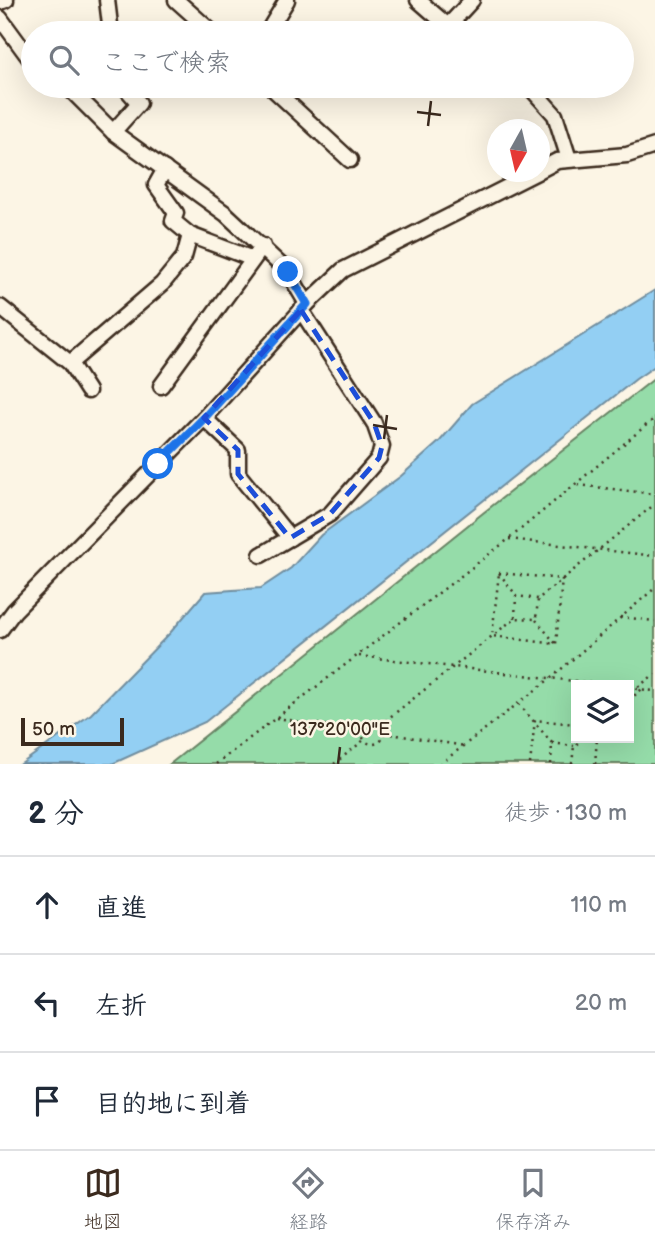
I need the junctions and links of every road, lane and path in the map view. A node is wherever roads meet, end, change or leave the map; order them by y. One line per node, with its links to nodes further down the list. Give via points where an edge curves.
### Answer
1 (6, 0): 7 (street)
2 (107, 0): 9 (street)
3 (176, 0): 10 (street)
4 (287, 0): 11 (street)
5 (418, 0): 12 (street)
6 (472, 0): 13 (street)
7 (0, 2)
8 (0, 18): 14 (street)
9 (110, 21)
10 (200, 21)
11 (274, 21)
12 (442, 21)
13 (458, 21)
14 (21, 47)
15 (79, 98): 19 (street)
16 (135, 98): 19 (street, via 139,103)
17 (283, 98): 22 (street)
18 (540, 98): 21 (street, via 555,115)
19 (113, 132): 24 (street)
20 (655, 146): 21 (street, via 627,155)
21 (569, 159): 23 (street)
22 (350, 160)
23 (550, 165)
24 (165, 169): 26 (street, via 156,185 176,213 173,222); 27 (street)
25 (516, 182): 30 (street, via 343,270)
26 (190, 235): 28 (street); 31 (street, via 184,257 163,284)
27 (263, 246): 28 (street); 30 (street, via 288,272)
28 (253, 259): 32 (street)
29 (0, 307): 31 (street)
30 (304, 307): 34 (street); 41 (street, via 374,423 382,446 379,458 330,514)
31 (70, 363): 33 (street)
32 (160, 386)
33 (88, 391)
34 (204, 418): 41 (street, via 238,450 238,474); 55 (street)
35 (655, 418): 36 (path)
36 (649, 425): 37 (path); 38 (path)
37 (655, 426)
38 (576, 485): 39 (path); 42 (path)
39 (655, 494)
40 (655, 504): 43 (path)
41 (290, 538): 44 (street)
42 (509, 539): 43 (path); 58 (path)
43 (598, 550): 45 (path); 47 (path)
44 (261, 555)
45 (655, 556)
46 (499, 573): 47 (path); 49 (path); 56 (path)
47 (562, 579): 50 (path); 57 (path)
48 (655, 588): 51 (path)
49 (516, 596): 50 (path); 52 (path)
50 (538, 599): 53 (path)
51 (620, 617): 54 (path); 61 (path)
52 (515, 618): 53 (path); 56 (path)
53 (536, 619): 57 (path)
54 (655, 621)
55 (0, 631)
56 (492, 636): 57 (path); 59 (path)
57 (556, 644)
58 (357, 656): 59 (path); 69 (path)
59 (453, 667): 61 (path); 72 (path)
60 (655, 674): 64 (path)
61 (551, 678): 62 (path); 68 (path)
62 (571, 680)
63 (634, 689): 64 (path)
64 (637, 689): 65 (path)
65 (642, 689): 66 (path); 67 (path)
66 (655, 691)
67 (634, 696)
68 (519, 704): 70 (path); 79 (path)
69 (276, 718): 73 (path); 81 (path)
70 (535, 720): 71 (path); 76 (path); 84 (path)
71 (571, 724)
72 (380, 725): 73 (path, via 366,724); 74 (path)
73 (362, 731): 75 (path)
74 (384, 733): 75 (path, via 372,744); 79 (path)
75 (364, 740): 82 (path)
76 (552, 743): 80 (path); 85 (path)
77 (578, 743): 80 (path)
78 (597, 743): 87 (path)
79 (465, 746): 83 (path)
80 (574, 746): 86 (path)
81 (216, 764)
82 (334, 764)
83 (440, 764)
84 (530, 764)
85 (551, 764)
86 (572, 764)
87 (595, 764)

